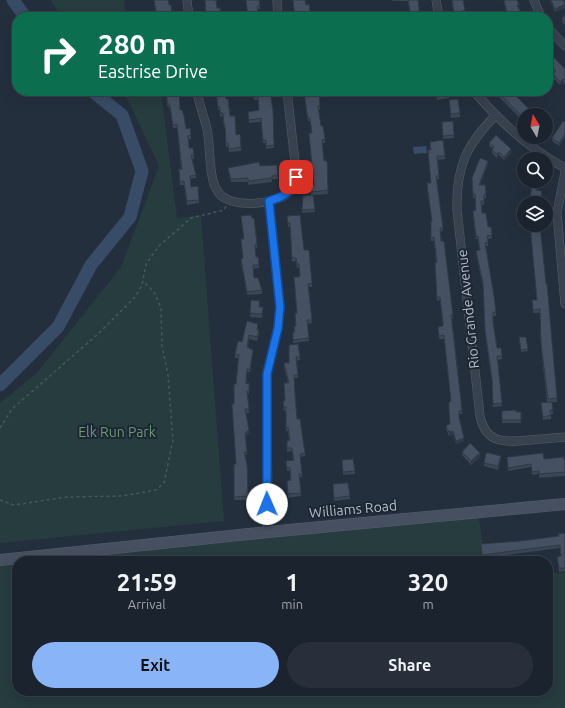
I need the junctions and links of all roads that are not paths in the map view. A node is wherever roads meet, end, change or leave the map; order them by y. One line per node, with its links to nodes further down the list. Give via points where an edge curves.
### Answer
1 (187, 0): 5 (street)
2 (276, 0): 6 (street)
3 (436, 0): 7 (street)
4 (534, 0): 8 (street)
5 (188, 12)
6 (277, 12)
7 (438, 12)
8 (539, 12)
9 (553, 33): 10 (street)
10 (565, 46)
11 (198, 96): 17 (street, via 215,186 222,197 227,201 240,203)
12 (288, 96): 17 (street, via 295,183 288,193)
13 (479, 96): 14 (street)
14 (496, 115): 15 (street, via 527,145); 20 (street, Rio Grande Avenue, via 469,147 459,172 457,190 481,424 489,435 502,441)
15 (565, 168)
16 (565, 172): 18 (street, via 557,213)
17 (269, 201): 22 (street, via 280,307 278,328 267,374)
18 (562, 249): 19 (street)
19 (565, 304)
20 (565, 436)
21 (565, 504): 22 (main road, Williams Road)
22 (268, 532): 23 (main road, Williams Road)
23 (38, 556)
24 (12, 559): 25 (main road, Williams Road)
25 (0, 560)

